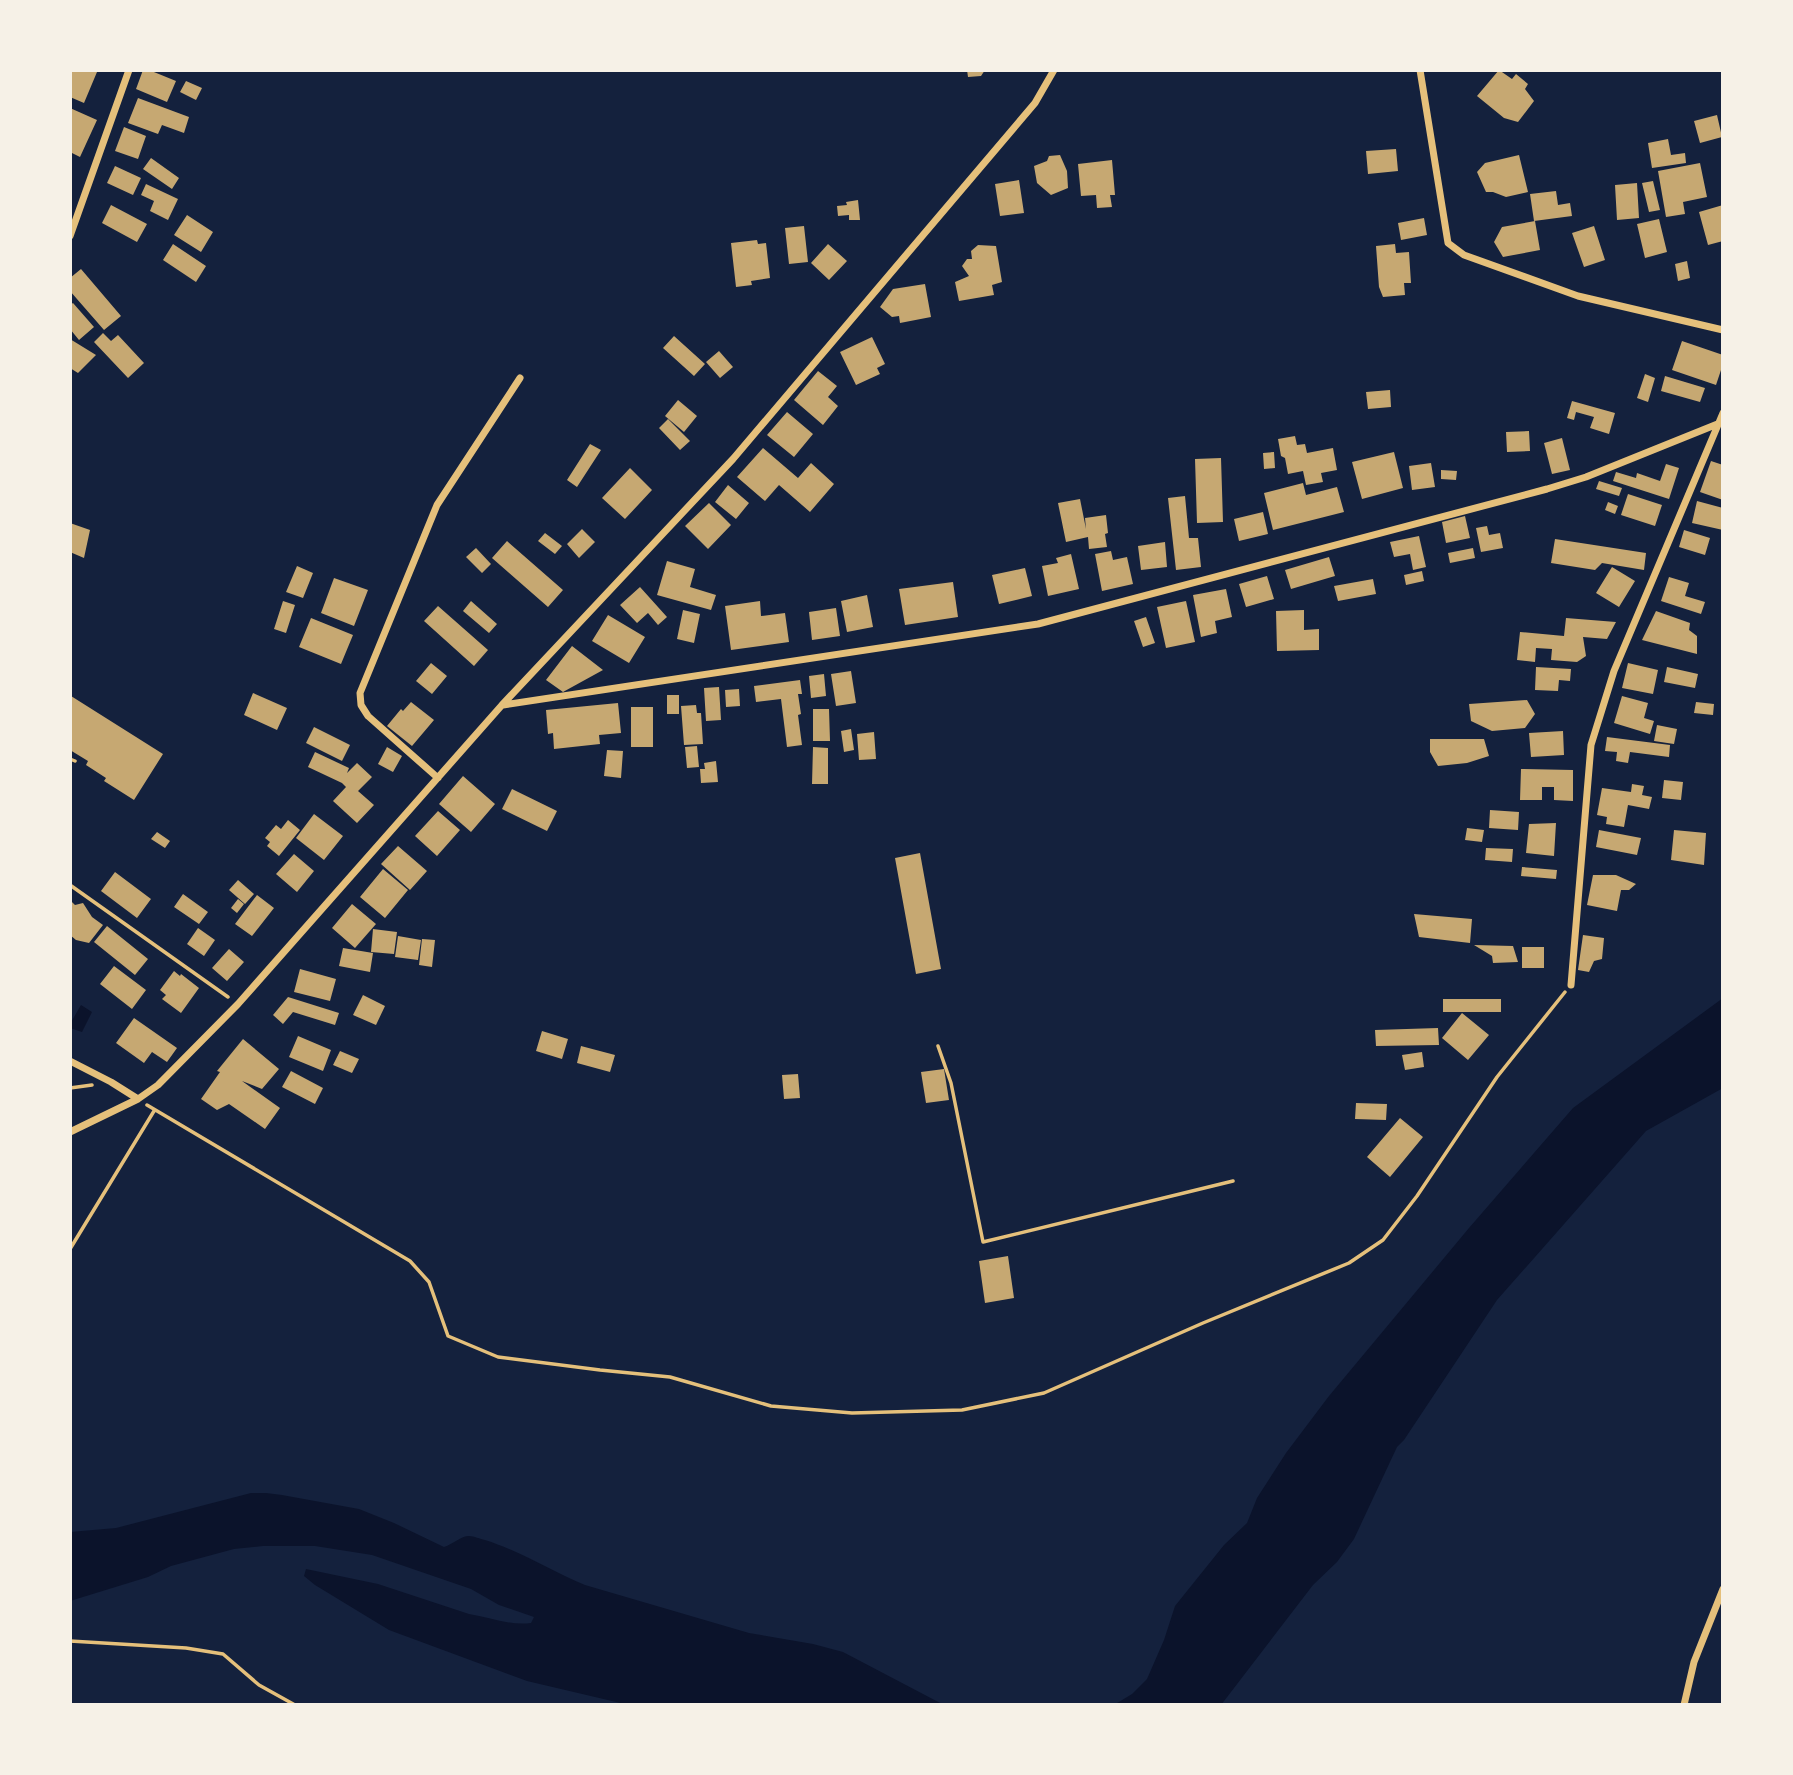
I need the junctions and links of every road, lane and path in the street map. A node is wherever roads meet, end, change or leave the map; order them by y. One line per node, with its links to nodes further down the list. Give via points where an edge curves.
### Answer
1 (129, 70): 4 (street)
2 (1054, 70): 9 (street, via 1035,103 733,458)
3 (1420, 70): 5 (street, via 1448,243 1464,255 1577,296)
4 (70, 236)
5 (1723, 330)
6 (520, 378): 10 (street, via 437,505 360,693 368,716)
7 (1723, 414): 8 (street)
8 (1720, 423): 9 (street, via 1547,489 1038,624); 12 (street, via 1614,671 1591,745)
9 (502, 705): 10 (street)
10 (438, 778): 13 (street)
11 (70, 885): 13 (path)
12 (1571, 985): 17 (path, via 1496,1077 1383,1240 1349,1263 1044,1393 962,1409 852,1413 771,1406 670,1377 498,1357 448,1336 429,1282 410,1261)
13 (239, 1004): 16 (street, via 158,1085)
14 (938, 1046): 19 (path, via 951,1083 983,1242)
15 (70, 1061): 16 (street)
16 (138, 1099): 17 (path); 18 (street)
17 (154, 1111): 20 (path)
18 (70, 1132)
19 (1233, 1181)
20 (70, 1249)
21 (1723, 1589): 24 (street)
22 (70, 1640): 23 (path, via 222,1654 259,1685)
23 (295, 1705)
24 (1684, 1705)

